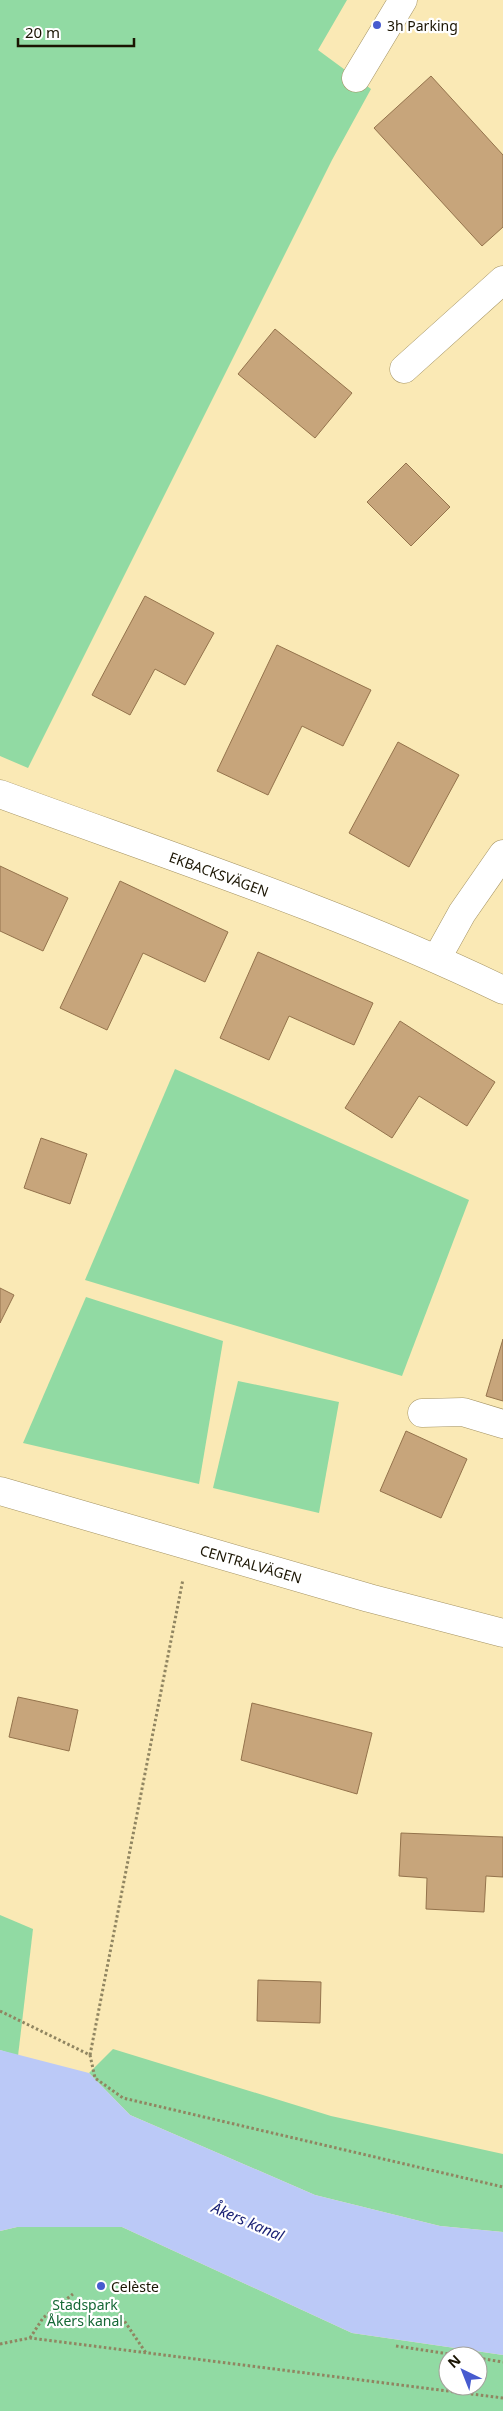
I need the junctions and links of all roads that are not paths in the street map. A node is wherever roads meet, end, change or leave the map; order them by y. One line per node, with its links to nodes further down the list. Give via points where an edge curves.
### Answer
1 (403, 0): 2 (street)
2 (356, 78)
3 (503, 280): 4 (street)
4 (404, 369)
5 (0, 794): 7 (street, EKBACKSVÄGEN, via 325,913)
6 (503, 854): 7 (street, via 462,913)
7 (436, 958): 8 (street, EKBACKSVÄGEN)
8 (503, 990)
9 (422, 1413): 10 (street, via 463,1412)
10 (503, 1424)
11 (0, 1491): 12 (street, CENTRALVÄGEN, via 369,1598)
12 (503, 1633)

